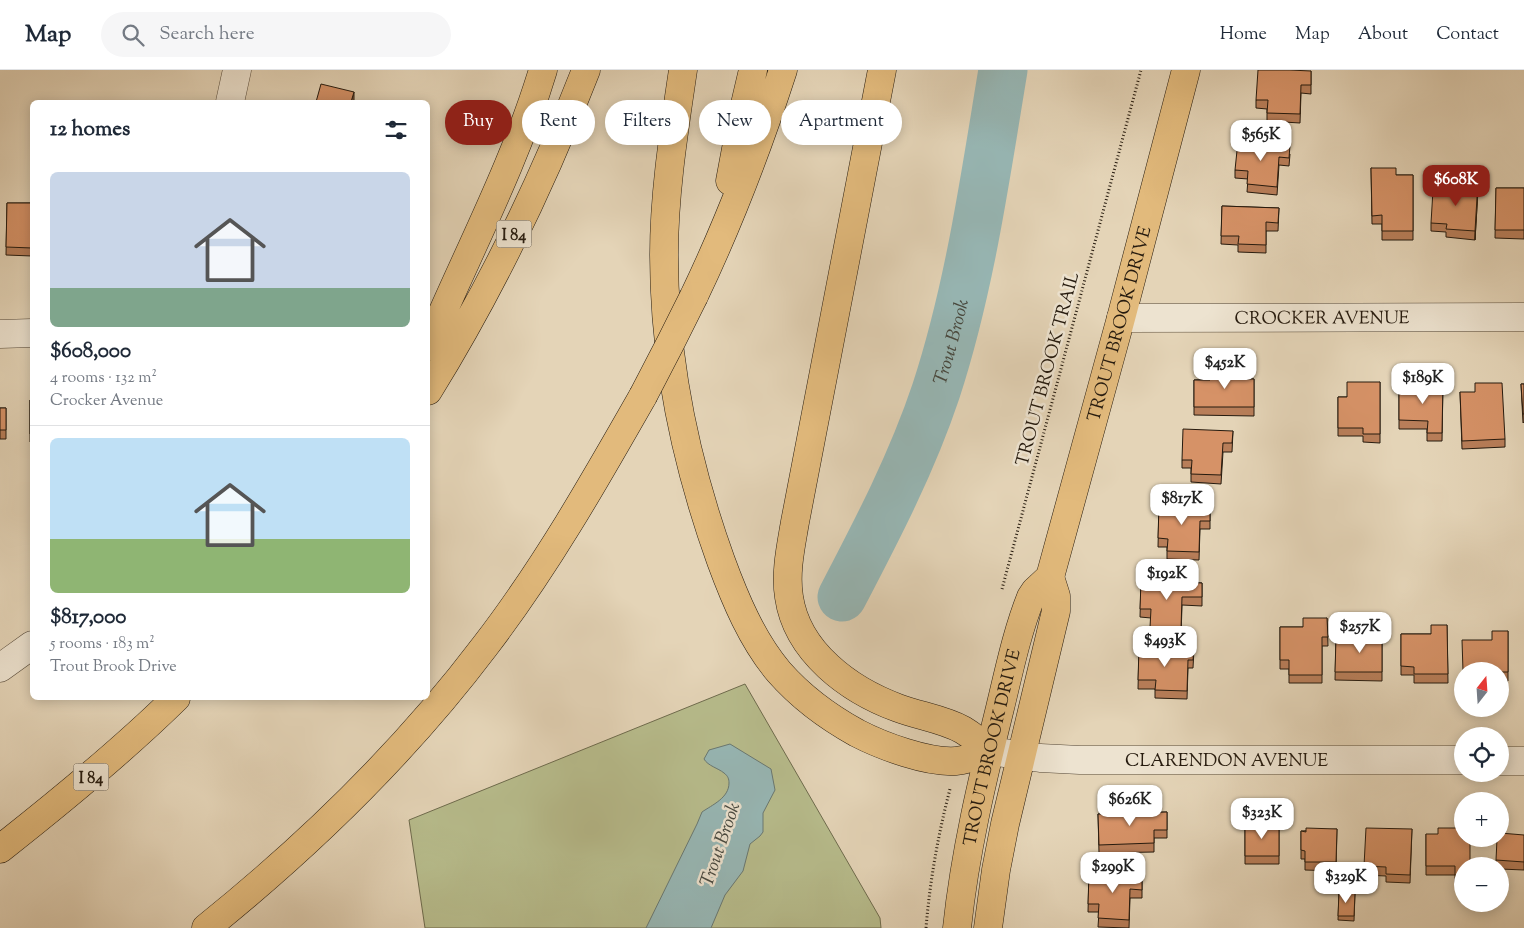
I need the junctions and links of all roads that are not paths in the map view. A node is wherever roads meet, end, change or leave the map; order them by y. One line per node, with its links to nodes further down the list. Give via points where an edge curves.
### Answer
1 (237, 70): 9 (street)
2 (543, 70): 15 (main road, via 511,161)
3 (586, 70): 16 (main road, I 84, via 522,220)
4 (683, 70): 21 (main road, via 668,176 664,278 667,323 672,370 690,457 731,586 750,626 778,670 803,696 842,724 887,746 937,760 967,760)
5 (753, 70): 10 (main road, via 731,174)
6 (783, 70): 10 (main road)
7 (882, 70): 21 (main road, via 795,522 789,558 788,595 801,632 816,654 839,676 897,708 961,729)
8 (1186, 70): 12 (main road, TROUT BROOK DRIVE)
9 (230, 100)
10 (724, 229): 27 (main road, bridge, via 672,342 600,472 491,638 452,688 373,777 285,862)
11 (1524, 317): 12 (street, CROCKER AVENUE)
12 (1121, 318): 17 (main road, TROUT BROOK DRIVE)
13 (30, 333): 14 (street)
14 (0, 334)
15 (430, 342)
16 (430, 387)
17 (1050, 577): 21 (main road, TROUT BROOK DRIVE, via 1035,591 1028,605); 22 (main road, TROUT BROOK DRIVE, via 1056,596 1056,611)
18 (30, 646): 19 (street)
19 (0, 668)
20 (174, 700): 26 (main road, I 84, via 110,760)
21 (989, 751): 22 (street, CLARENDON AVENUE); 28 (main road, TROUT BROOK DRIVE, via 967,853)
22 (1021, 755): 23 (street, CLARENDON AVENUE, via 1080,760); 29 (main road, TROUT BROOK DRIVE, via 996,870)
23 (1454, 760)
24 (1509, 760): 25 (street)
25 (1524, 761)
26 (0, 849)
27 (206, 928)
28 (957, 928)
29 (988, 928)

